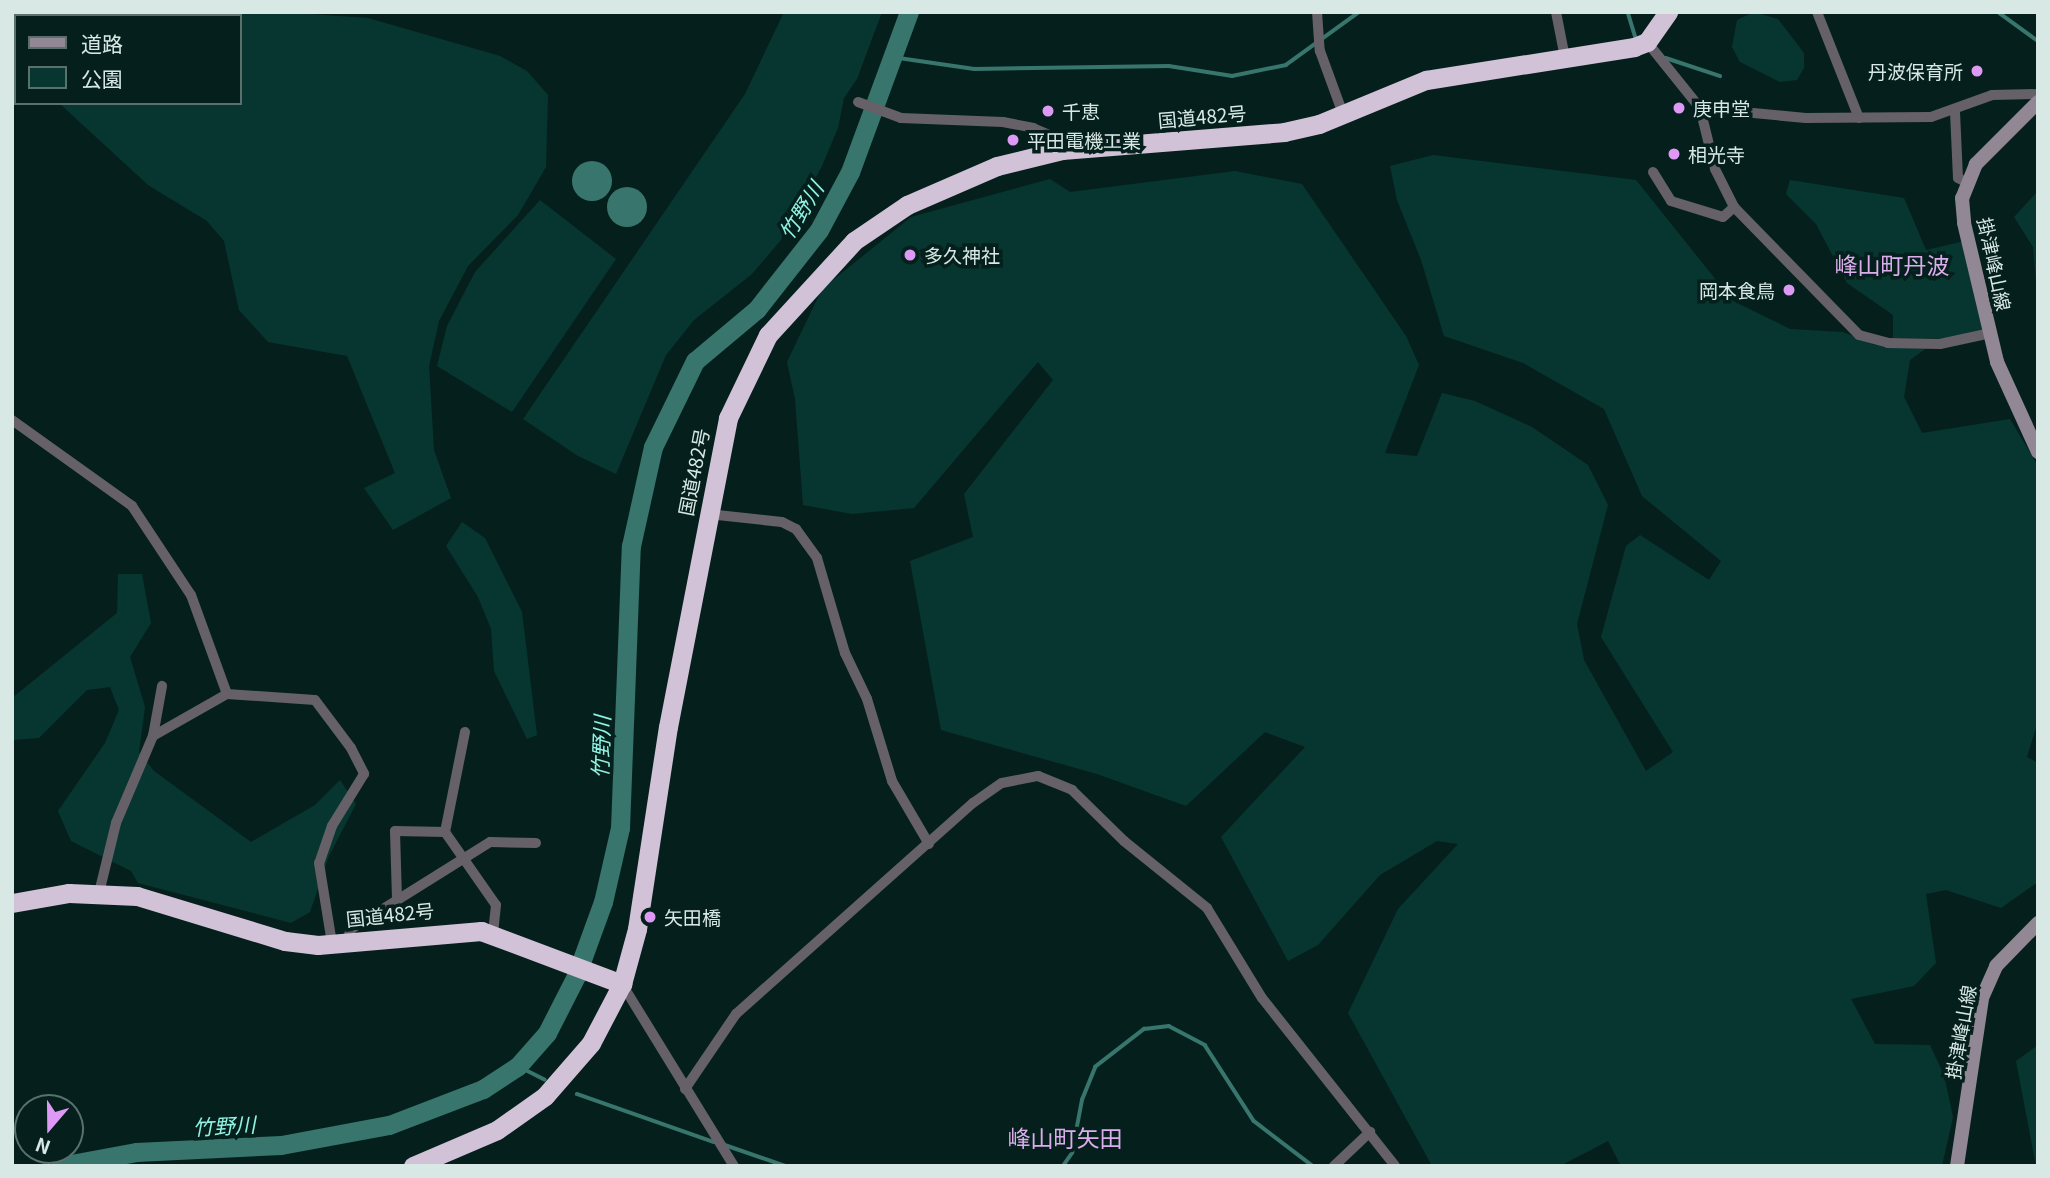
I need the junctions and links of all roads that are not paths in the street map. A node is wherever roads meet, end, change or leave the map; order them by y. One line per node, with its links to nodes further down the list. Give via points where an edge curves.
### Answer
1 (1317, 12): 12 (street, via 1320,51)
2 (1556, 12): 6 (street)
3 (1668, 12): 5 (highway)
4 (1817, 12): 13 (street)
5 (1647, 42): 6 (highway, 国道482号); 10 (street)
6 (1565, 58): 12 (highway, 国道482号, via 1426,80)
7 (2038, 94): 11 (street, via 1992,95)
8 (858, 102): 14 (street, via 901,118 1003,122 1032,128)
9 (2038, 102): 16 (main road, via 1995,143)
10 (1700, 108): 13 (street); 17 (street, via 1715,169)
11 (1955, 112): 13 (street); 16 (street, via 1958,178)
12 (1343, 114): 14 (highway, 国道482号, via 1284,132)
13 (1859, 118)
14 (1080, 148): 21 (highway, 国道482号, via 997,166 906,205 854,241 768,335 737,391)
15 (1653, 172): 17 (street, via 1671,201 1723,218)
16 (1966, 182): 18 (main road, 掛津峰山線, via 1964,223)
17 (1734, 207): 18 (street, via 1859,335 1888,343 1940,344)
18 (1991, 333): 20 (main road, 掛津峰山線, via 2008,393)
19 (12, 420): 23 (street, via 132,506 191,596)
20 (2038, 452)
21 (708, 514): 28 (street, via 782,522 796,529 817,558 845,653 867,699 892,781); 36 (highway, 国道482号, via 668,727 641,906)
22 (162, 686): 25 (street)
23 (227, 694): 25 (street); 35 (street, via 314,700 327,712 364,774 332,826 319,863)
24 (465, 732): 26 (street)
25 (153, 736): 30 (street, via 116,823)
26 (445, 832): 29 (street); 31 (street, via 395,831)
27 (536, 843): 29 (street, via 490,842)
28 (929, 844): 37 (street, via 736,1014); 38 (street, via 973,803 1010,780 1038,776 1072,790 1124,841 1207,908 1262,998)
29 (464, 858): 31 (street); 34 (street, via 496,905)
30 (99, 893): 32 (highway, 国道482号); 35 (highway, 国道482号, via 136,897 285,941)
31 (397, 899): 35 (street)
32 (12, 903)
33 (2038, 923): 43 (main road, 掛津峰山線, via 1996,965 1982,998)
34 (493, 935): 35 (highway, 国道482号, via 448,931); 36 (highway, 国道482号)
35 (339, 942)
36 (616, 980): 37 (street); 39 (highway, via 591,1043 545,1096 497,1130)
37 (685, 1089): 40 (street)
38 (1370, 1132): 41 (street); 42 (street)
39 (412, 1166)
40 (734, 1166)
41 (1334, 1166)
42 (1395, 1166)
43 (1957, 1166)

